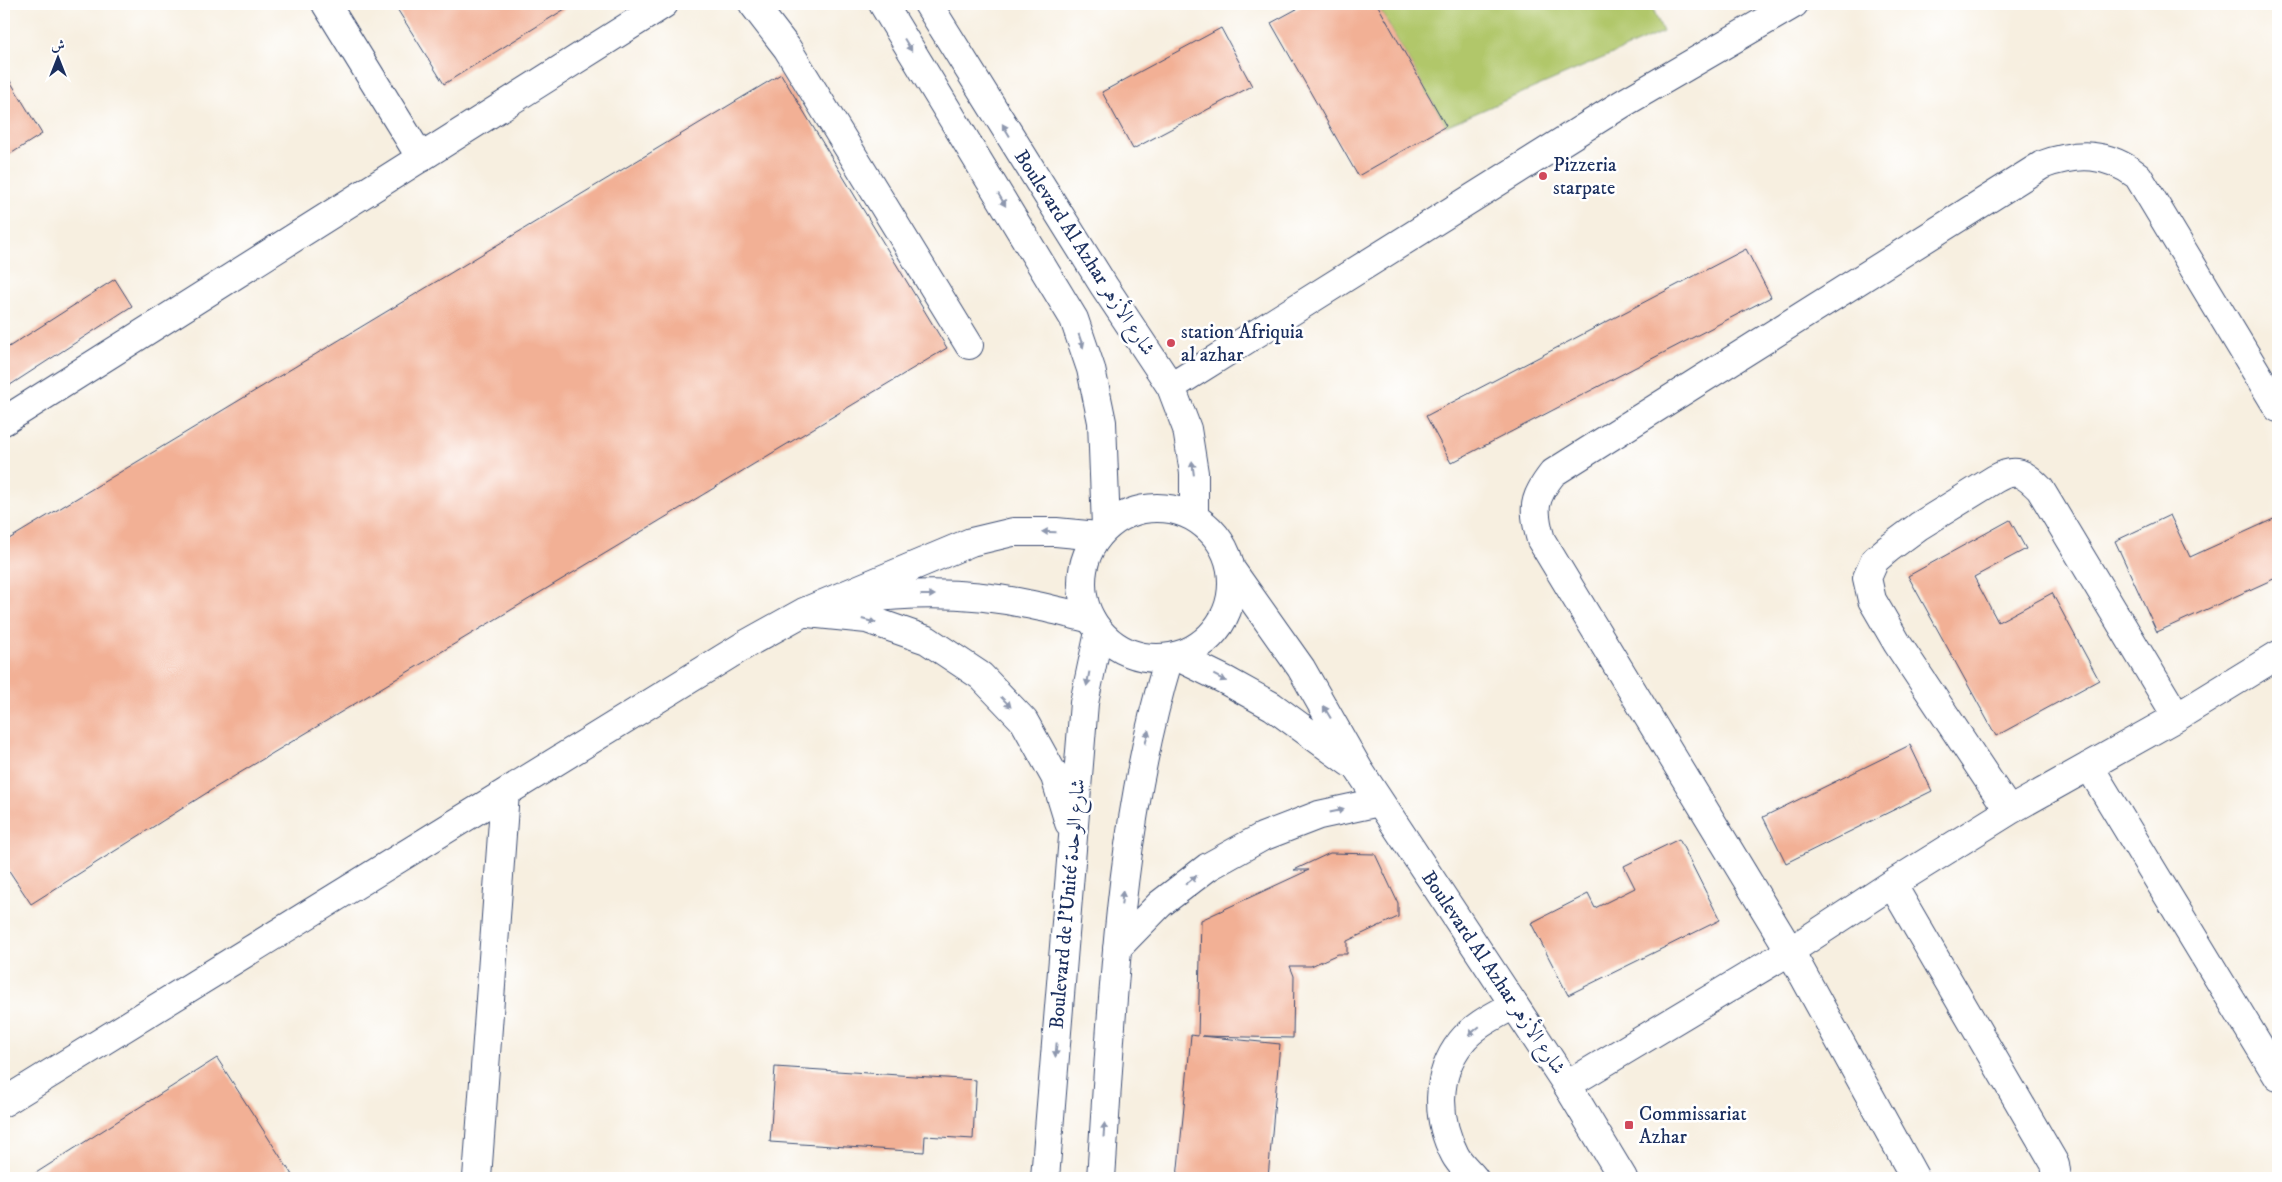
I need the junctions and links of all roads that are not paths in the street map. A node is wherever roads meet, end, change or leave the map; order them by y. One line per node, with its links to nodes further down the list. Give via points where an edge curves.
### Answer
1 (326, 4): 7 (street)
2 (664, 4): 7 (street)
3 (753, 4): 8 (street, via 787,48)
4 (883, 4): 13 (street, Boulevard Al Azhar شارع الأزهر, one-way to 13, via 1074,319 1091,369 1102,422)
5 (928, 4): 9 (street, Boulevard Al Azhar شارع الأزهر, one-way to 5)
6 (1794, 4): 9 (street, via 1622,104)
7 (421, 158): 11 (street)
8 (969, 345)
9 (1171, 387): 12 (street, Boulevard Al Azhar شارع الأزهر, one-way to 9, via 1194,473 1187,429)
10 (2278, 408): 28 (street, via 2138,176 2126,166 2109,159 2064,157 2042,165 1553,473 1539,491 1535,508 1541,540)
11 (4, 421)
12 (1194, 517): 13 (street, via 1171,509 1146,509 1123,516); 14 (street, via 1212,531 1226,550)
13 (1102, 532): 15 (street, one-way to 15, via 1013,532 971,542); 16 (street, via 1087,555 1082,577 1083,599)
14 (1233, 572): 18 (street, via 1233,594 1226,616 1201,644); 21 (street, Boulevard Al Azhar شارع الأزهر, one-way to 14, via 1301,668)
15 (815, 608): 16 (street, one-way to 16, via 893,595 960,595 1026,603); 22 (street, via 748,643); 25 (street, one-way to 25, via 867,619 927,640 981,676 1024,722 1056,777)
16 (1095, 625): 18 (street, via 1118,648 1142,657); 25 (street, Boulevard de l'Unité شارع الوحدة, one-way to 25, via 1084,703)
17 (2278, 654): 19 (street)
18 (1173, 657): 21 (street, Boulevard Al Azhar شارع الأزهر, one-way to 21, via 1272,706); 27 (street, one-way to 18, via 1125,871 1146,744)
19 (2177, 717): 20 (street); 24 (street, via 2040,489 2021,473 2006,473 1995,479 1888,549 1875,560 1867,578 1872,600 1897,643)
20 (2089, 766): 24 (street); 30 (street)
21 (1358, 770): 23 (street, Boulevard Al Azhar شارع الأزهر)
22 (505, 793): 32 (street); 34 (street)
23 (1379, 802): 27 (street, one-way to 23, via 1160,904 1208,867 1246,845 1319,815); 29 (street, Boulevard Al Azhar شارع الأزهر)
24 (2010, 812): 26 (street)
25 (1073, 838): 35 (street, Boulevard de l'Unité شارع الوحدة, one-way to 35)
26 (1892, 884): 28 (street); 39 (street, via 2055,1164)
27 (1117, 948): 36 (street, one-way to 27)
28 (1790, 951): 31 (street); 38 (street)
29 (1514, 1005): 31 (street, Boulevard Al Azhar شارع الأزهر); 37 (street, one-way to 37, via 1488,1019 1461,1041 1447,1066 1440,1097 1443,1128 1456,1157)
30 (2278, 1077)
31 (1567, 1085): 33 (street, Boulevard Al Azhar شارع الأزهر)
32 (4, 1102)
33 (1614, 1175)
34 (477, 1178)
35 (1045, 1178)
36 (1101, 1178)
37 (1474, 1178)
38 (1915, 1178)
39 (2057, 1178)

